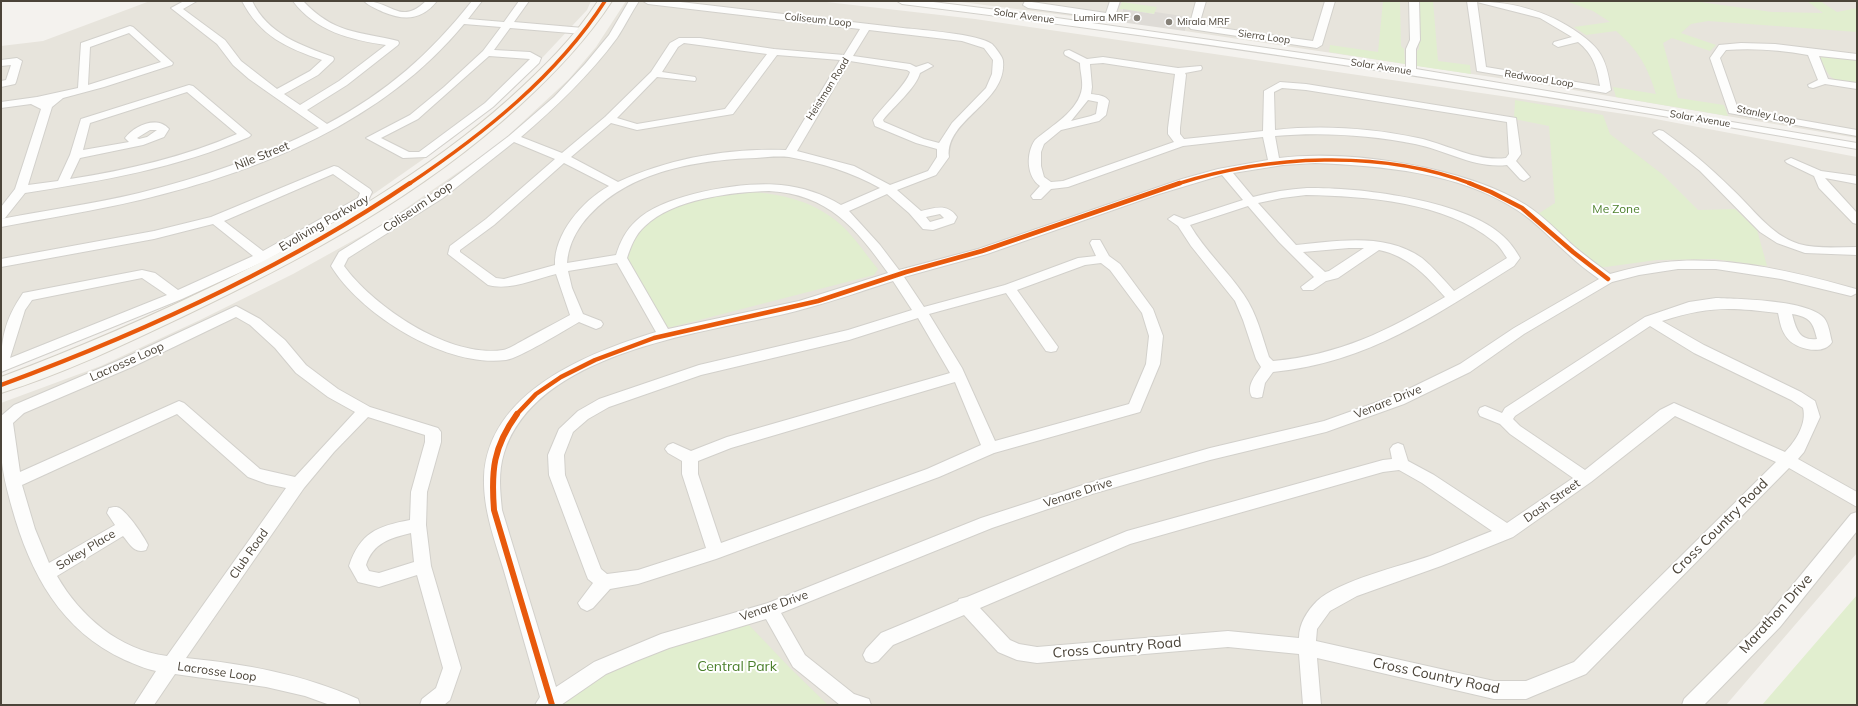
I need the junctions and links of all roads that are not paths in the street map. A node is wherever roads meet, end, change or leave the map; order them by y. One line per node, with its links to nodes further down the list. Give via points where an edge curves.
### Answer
1 (192, 1): 50 (street, via 176,8 217,38 237,63)
2 (247, 1): 50 (street, via 251,13 260,24 276,36 295,48 329,59 314,73)
3 (298, 1): 54 (street, via 317,21 335,30 370,40 394,43 343,83)
4 (369, 1): 22 (street)
5 (387, 1): 22 (street)
6 (432, 1): 22 (street, via 414,15)
7 (477, 1): 23 (street, Nile Street)
8 (524, 1): 24 (street)
9 (605, 1): 26 (street, Evoliving Parkway)
10 (634, 1): 61 (street, Coliseum Loop, via 613,36 589,66 558,99)
11 (648, 1): 25 (street, Coliseum Loop)
12 (902, 1): 21 (street, Solar Avenue)
13 (1030, 1): 14 (street, via 1028,5 1110,16)
14 (1115, 1)
15 (1201, 1): 16 (street, Sierra Loop, via 1194,27 1317,45)
16 (1330, 1)
17 (1405, 1): 29 (street, via 1405,40)
18 (1414, 1): 29 (street, via 1415,40)
19 (1472, 1): 27 (street, Redwood Loop, via 1481,69 1606,90 1602,68 1596,54)
20 (1481, 1): 27 (street, Redwood Loop, via 1552,19)
21 (967, 5): 42 (street, Solar Avenue)
22 (378, 7)
23 (462, 21): 24 (street); 57 (street, Nile Street, via 422,63 384,94)
24 (507, 25): 26 (street); 32 (street)
25 (867, 26): 35 (street, Heistman Road); 65 (street, Coliseum Loop, via 963,38 988,46 998,60 997,74 991,89 956,125)
26 (583, 31): 117 (street, Evoliving Parkway, via 552,66 492,123 388,198 297,251 211,295 114,340)
27 (1580, 38): 28 (street)
28 (1558, 44)
29 (1411, 49): 42 (street)
30 (774, 52): 35 (street); 43 (street, via 679,36); 55 (street, via 729,112 641,127 632,127)
31 (1812, 52): 34 (street, Stanley Loop); 45 (street); 60 (street, Stanley Loop, via 1747,44 1724,47 1715,58 1734,111)
32 (487, 53): 32 (street, via 414,117 372,138 408,156 422,155 489,105 534,64 536,58 530,55)
33 (1069, 54): 36 (street)
34 (1857, 57)
35 (847, 58): 40 (street, via 910,67); 66 (street, Heistman Road)
36 (1085, 62): 41 (street, via 1103,60); 51 (street)
37 (1, 63): 46 (street, via 17,61 11,82)
38 (928, 66): 40 (street)
39 (1196, 68): 41 (street)
40 (915, 71): 65 (street, via 913,80 889,105 878,120 879,124)
41 (1178, 71): 63 (street, via 1181,75 1174,134)
42 (1411, 71): 64 (street, Solar Avenue)
43 (655, 74): 44 (street); 55 (street)
44 (691, 80)
45 (1824, 81): 47 (street); 48 (street)
46 (1, 84)
47 (1814, 85)
48 (1857, 86)
49 (83, 89): 49 (street, via 99,85 168,63 130,29 85,45); 52 (street, via 57,96 57,100)
50 (276, 94): 54 (street)
51 (1085, 97): 56 (street); 56 (street, via 1104,101 1101,115 1095,119)
52 (43, 102): 53 (street); 80 (street)
53 (1, 106)
54 (300, 109): 57 (street)
55 (608, 119): 68 (street)
56 (1056, 127): 77 (street, via 1039,142 1035,152 1037,175)
57 (326, 128): 88 (street, Nile Street, via 272,153 162,190 106,204)
58 (1269, 132): 63 (street); 69 (street, via 1307,130 1364,134 1416,141 1486,162); 69 (street, via 1269,91 1280,85 1306,87 1512,120 1515,154); 71 (street)
59 (1659, 133): 92 (street, via 1711,175 1767,231 1781,240 1792,246 1808,249)
60 (1857, 133)
61 (513, 138): 68 (street); 108 (street, Coliseum Loop, via 439,195 343,255 338,266 342,274 372,304 423,337 457,350 496,358 507,355)
62 (136, 143): 67 (street)
63 (1181, 143): 77 (street, via 1064,184)
64 (1857, 146)
65 (942, 147): 79 (street, via 943,158 932,173)
66 (790, 153): 78 (street, via 746,154 705,160 647,173); 79 (street, via 826,160 849,168)
67 (76, 155): 76 (street); 76 (street, via 85,121 189,88 245,135 224,145 165,164)
68 (564, 158): 78 (street); 97 (street, via 490,222 454,249 454,254 493,282 504,283)
69 (1510, 161): 74 (street)
70 (1791, 161): 73 (street)
71 (1274, 162): 72 (street); 100 (street, via 1354,162 1446,176 1478,186 1515,203)
72 (1225, 171): 82 (street); 98 (street, via 1148,194 970,255)
73 (1820, 175): 75 (street); 87 (street, via 1823,185)
74 (1524, 177)
75 (1857, 180)
76 (62, 184): 80 (street)
77 (1048, 185): 81 (street)
78 (617, 186): 97 (street, via 574,225 564,243)
79 (890, 188): 83 (street); 85 (street)
80 (21, 190): 84 (street)
81 (1037, 196)
82 (1250, 200): 91 (street, via 1273,229); 105 (street, via 1284,194 1347,193 1436,208 1465,218 1488,231 1514,258); 115 (street, via 1178,221 1241,300 1263,359)
83 (841, 210): 94 (street, via 793,190 767,188 701,197 678,203 640,222 629,236); 98 (street)
84 (1, 215)
85 (919, 215)
86 (215, 220): 93 (street); 93 (street, via 334,169 366,192 363,200); 96 (street, via 154,235)
87 (1857, 220)
88 (1, 223)
89 (1096, 244): 95 (street)
90 (1376, 246): 91 (street, via 1343,245); 99 (street, via 1333,275); 105 (street, via 1404,253 1438,280)
91 (1294, 249): 99 (street)
92 (1857, 251)
93 (262, 257): 104 (street)
94 (621, 258): 97 (street); 111 (street)
95 (1104, 259): 102 (street, via 1083,261); 122 (street, via 1115,267 1148,312 1156,336 1153,364 1135,408)
96 (1, 263)
97 (561, 268): 108 (street)
98 (898, 274): 107 (street); 111 (street, via 815,301)
99 (1322, 277): 101 (street)
100 (1608, 279): 103 (street, Venare Drive, via 1678,265 1716,265 1781,275); 142 (street, Venare Drive, via 1519,331 1465,368 1399,400 1326,426 1210,454 1092,488 987,523)
101 (1308, 287)
102 (1009, 288): 107 (street); 112 (street)
103 (1855, 292)
104 (177, 296): 113 (street, via 150,276 142,274 28,296 19,309); 114 (street)
105 (1453, 298): 115 (street, via 1383,338 1329,359)
106 (1783, 309): 109 (street, via 1716,302)
107 (921, 312): 116 (street); 139 (street, via 849,335 699,370 604,403 583,415 567,429 556,455 557,475 594,574)
108 (578, 317): 110 (street)
109 (1650, 320): 121 (street, via 1510,412); 125 (street, Cross Country Road, via 1699,349 1810,405 1813,417 1799,448)
110 (596, 324)
111 (664, 334): 146 (street, via 592,361 554,381 526,404 509,427 499,444 492,466 494,510 528,620)
112 (1050, 346)
113 (1, 363)
114 (1, 367)
115 (1269, 367): 118 (street, via 1258,382)
116 (959, 376): 122 (street); 124 (street, via 727,443)
117 (1, 385)
118 (1257, 393)
119 (365, 411): 127 (street, Lacrosse Loop, via 301,369 280,344 255,322 236,311 127,363 19,409 5,422); 128 (street, Club Road, via 328,448); 132 (street, Lacrosse Loop, via 433,432 433,442 419,492)
120 (1486, 412): 121 (street)
121 (1505, 420): 126 (street, via 1514,430)
122 (990, 448): 136 (street, via 933,473)
123 (673, 449): 124 (street)
124 (690, 458): 136 (street, via 690,474)
125 (1787, 460): 126 (street, Dash Street, via 1673,404 1665,414); 129 (street, Dash Street); 143 (street, Cross Country Road, via 1580,668 1526,690 1494,690)
126 (1585, 478): 134 (street, Dash Street)
127 (13, 482): 128 (street, via 179,407 254,473); 138 (street, Lacrosse Loop, via 36,556)
128 (298, 484): 145 (street, Club Road)
129 (1857, 500)
130 (115, 513): 133 (street)
131 (1857, 519): 152 (street, Marathon Drive, via 1774,621)
132 (418, 525): 137 (street, Lacrosse Loop); 137 (street, via 389,531 372,539 360,552 357,566 364,577 379,580)
133 (126, 526): 135 (street); 138 (street, Sokey Place)
134 (1507, 532): 141 (street, via 1428,479 1400,456 1383,466 1127,538); 143 (street, Dash Street, via 1435,561 1351,590 1324,606 1308,627)
135 (140, 544)
136 (716, 552): 139 (street, via 638,577)
137 (423, 566): 149 (street, Lacrosse Loop, via 452,668 443,694)
138 (45, 574): 145 (street, Lacrosse Loop, via 69,610 88,630 121,652 146,661)
139 (605, 582): 140 (street)
140 (587, 603)
141 (965, 604): 143 (street, Cross Country Road, via 1004,646 1017,652 1037,655 1228,639); 144 (street, via 887,638)
142 (770, 610): 146 (street, Venare Drive, via 667,640 630,654 600,668); 150 (street, via 799,661 849,701)
143 (1307, 647): 151 (street, Dash Street)
144 (872, 655)
145 (172, 666): 147 (street, Club Road); 148 (street, Lacrosse Loop, via 212,669 262,678 317,691)
146 (549, 703)
147 (143, 705)
148 (351, 705)
149 (429, 705)
150 (862, 705)
151 (1312, 705)
152 (1691, 705)

